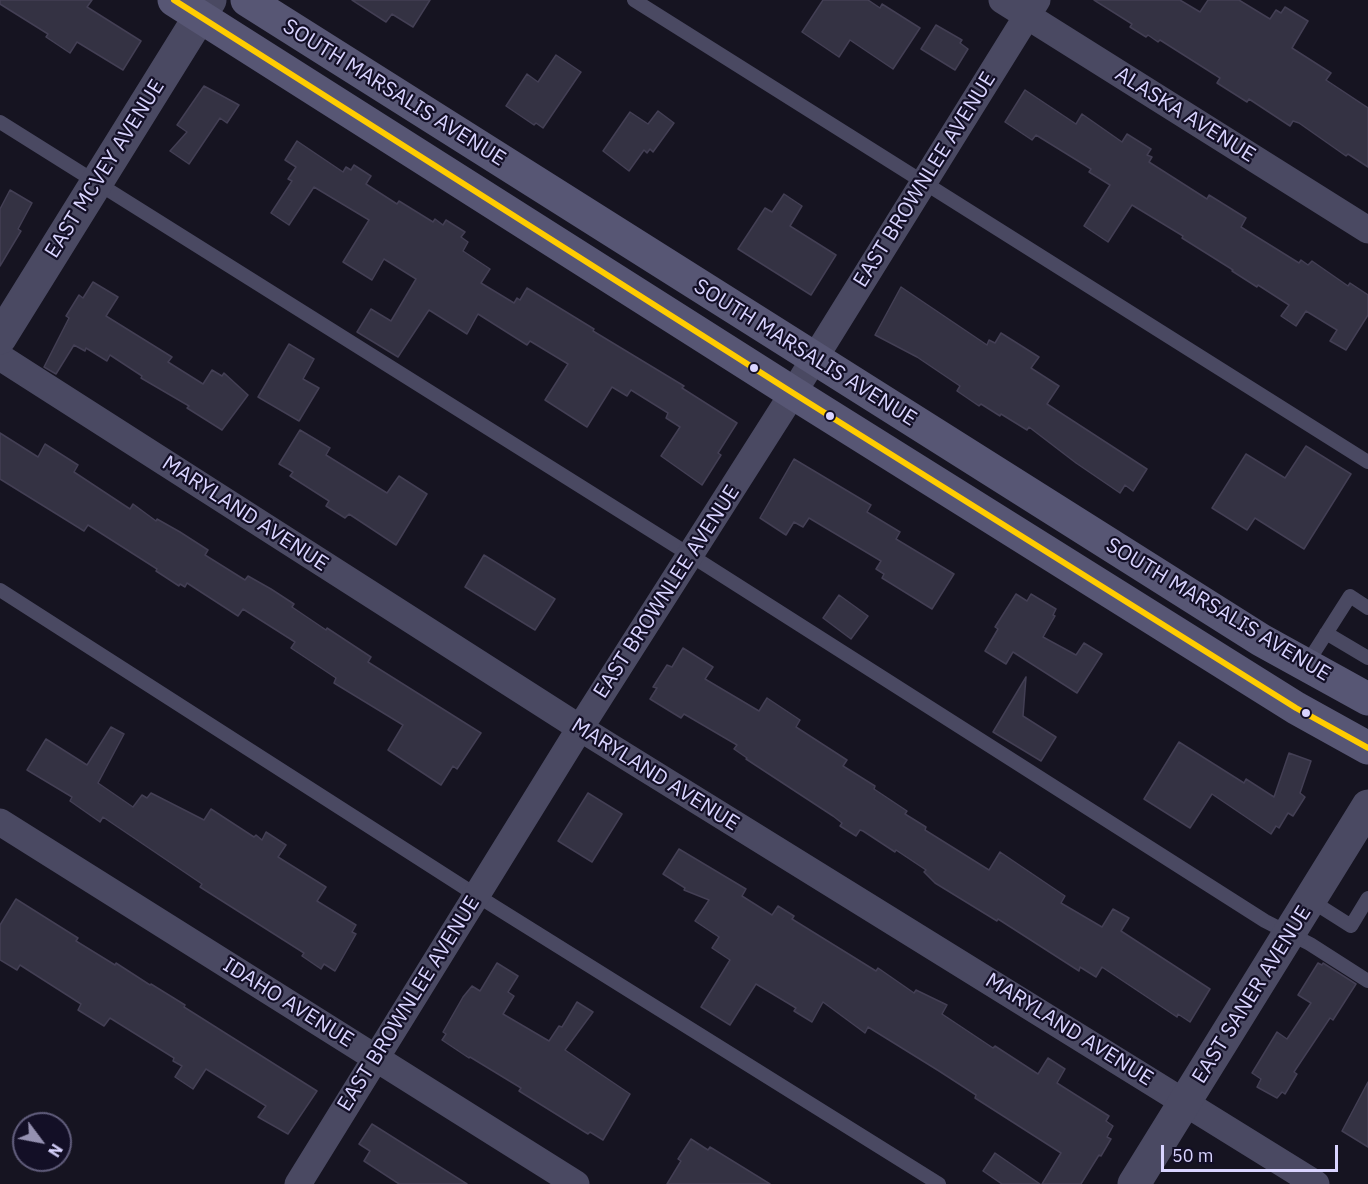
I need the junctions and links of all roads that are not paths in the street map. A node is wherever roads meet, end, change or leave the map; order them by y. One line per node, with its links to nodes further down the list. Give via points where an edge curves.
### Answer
1 (246, 0): 12 (main road, SOUTH MARSALIS AVENUE)
2 (634, 0): 8 (lane)
3 (1002, 0): 5 (street, ALASKA AVENUE)
4 (195, 6): 7 (street, EAST MCVEY AVENUE); 13 (main road, SOUTH MARSALIS AVENUE)
5 (1032, 8): 8 (street, EAST BROWNLEE AVENUE); 9 (street, ALASKA AVENUE)
6 (0, 122): 7 (lane)
7 (96, 183): 10 (street, EAST MCVEY AVENUE); 15 (lane)
8 (923, 183): 12 (street, EAST BROWNLEE AVENUE); 14 (lane)
9 (1368, 230)
10 (0, 339)
11 (0, 357): 22 (street, MARYLAND AVENUE)
12 (815, 358): 13 (street, EAST BROWNLEE AVENUE); 20 (main road, SOUTH MARSALIS AVENUE)
13 (793, 393): 15 (street, EAST BROWNLEE AVENUE); 23 (main road, SOUTH MARSALIS AVENUE, via 1296,708)
14 (1368, 462)
15 (690, 555): 22 (street, EAST BROWNLEE AVENUE); 29 (lane)
16 (0, 590): 26 (lane)
17 (1368, 608): 18 (lane, via 1350,596)
18 (1326, 633): 19 (lane); 20 (lane)
19 (1368, 658)
20 (1306, 665): 21 (main road, SOUTH MARSALIS AVENUE)
21 (1367, 696)
22 (580, 728): 26 (street, EAST BROWNLEE AVENUE); 32 (street, MARYLAND AVENUE)
23 (1368, 748)
24 (1366, 815): 28 (street, EAST SANER AVENUE)
25 (0, 822): 31 (street, IDAHO AVENUE)
26 (476, 895): 31 (street, EAST BROWNLEE AVENUE); 35 (lane)
27 (1368, 898): 28 (lane, via 1351,926)
28 (1310, 900): 29 (street, EAST SANER AVENUE)
29 (1289, 935): 30 (lane); 32 (street, EAST SANER AVENUE)
30 (1368, 981)
31 (376, 1059): 33 (street, EAST BROWNLEE AVENUE); 34 (street, IDAHO AVENUE)
32 (1186, 1102): 36 (street, EAST SANER AVENUE); 37 (street, MARYLAND AVENUE)
33 (298, 1184)
34 (576, 1184)
35 (939, 1184)
36 (1134, 1184)
37 (1316, 1184)

